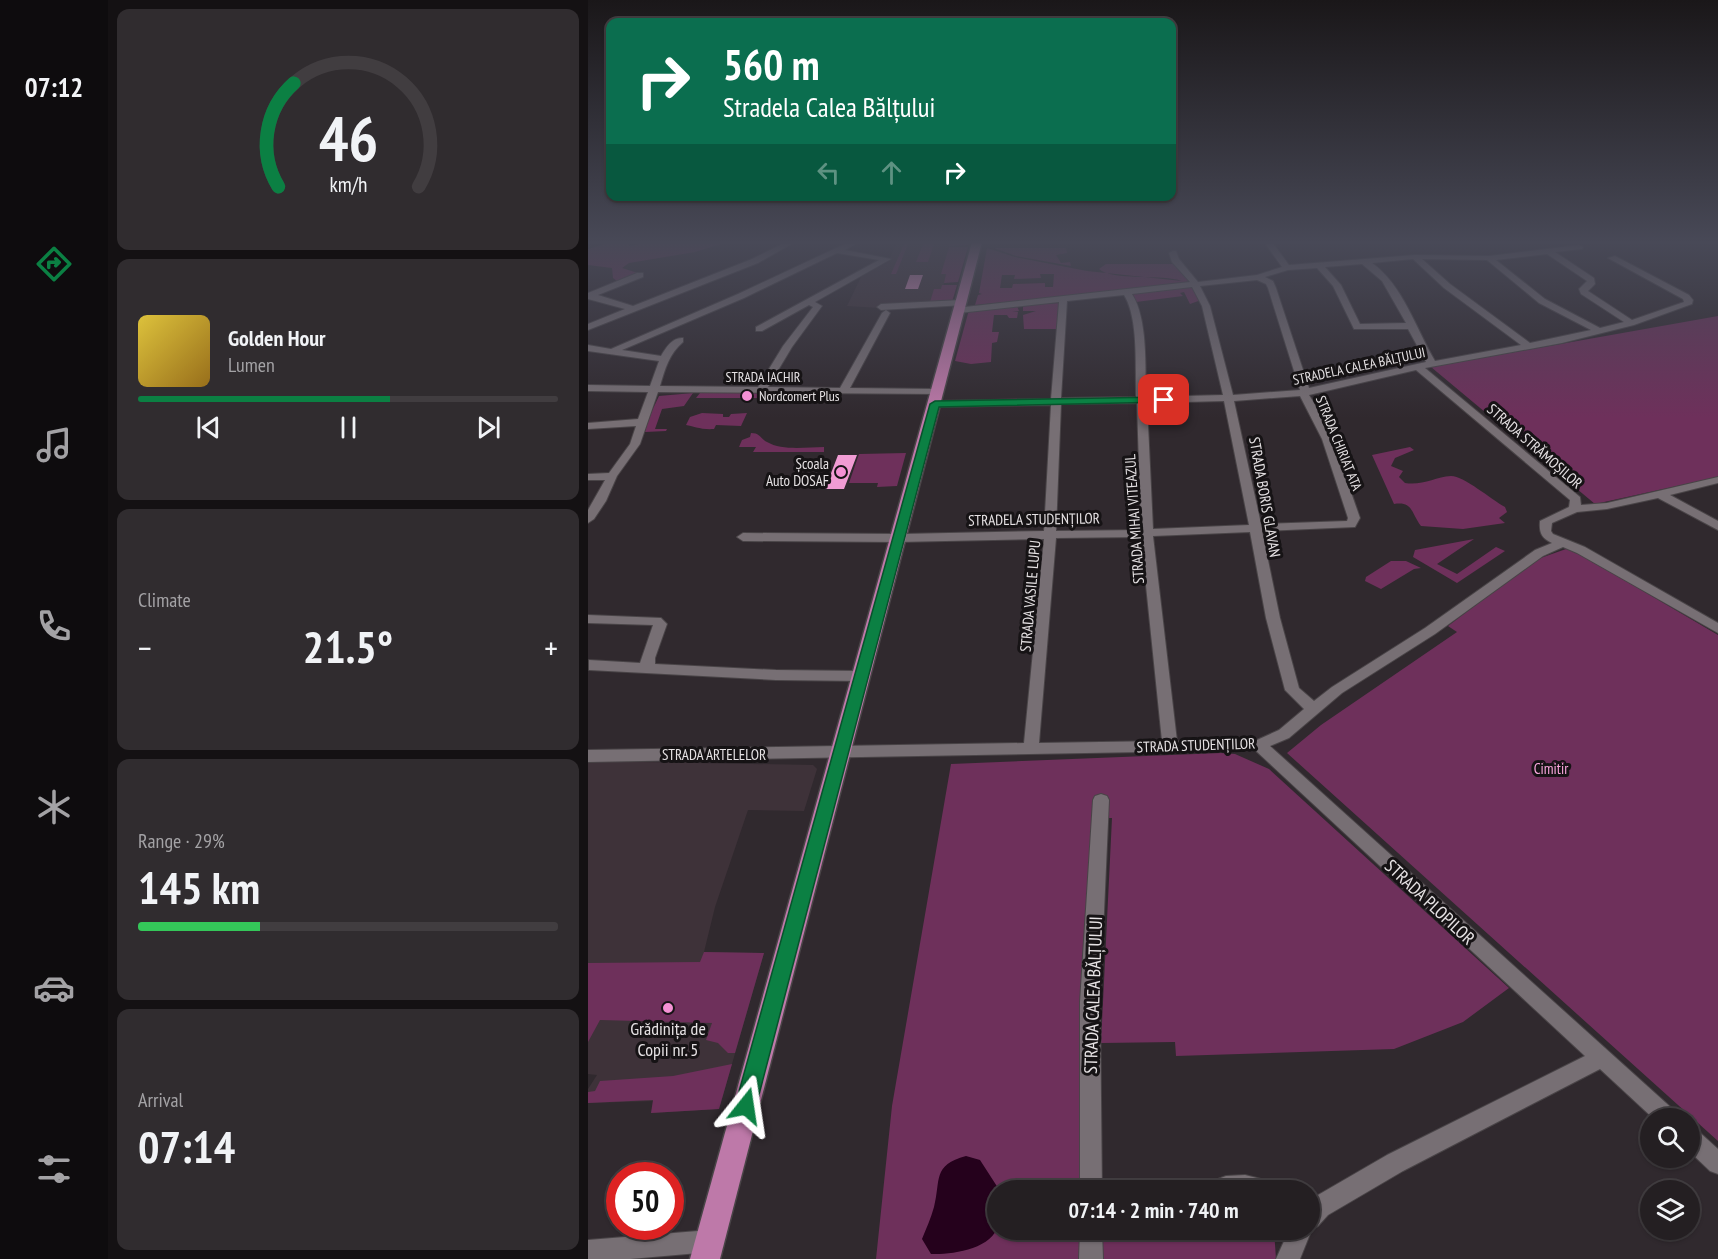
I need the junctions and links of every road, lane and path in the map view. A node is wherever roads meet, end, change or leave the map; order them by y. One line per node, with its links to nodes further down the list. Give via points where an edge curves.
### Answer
1 (1063, 300): 39 (street, STRADA VASILE LUPU)
2 (605, 301): 18 (street)
3 (654, 301): 18 (street)
4 (725, 301): 27 (street)
5 (961, 301): 17 (main road)
6 (1050, 301): 17 (street)
7 (1132, 301): 38 (street, STRADA MIHAI VITEAZUL)
8 (1203, 301): 37 (street, STRADA BORIS GLAVAN)
9 (1276, 301): 35 (street, STRADA CHIRIAT ATA)
10 (1345, 301): 20 (street, via 1357,327)
11 (1396, 301): 20 (street)
12 (1467, 301): 25 (street)
13 (1542, 301): 23 (street)
14 (1597, 301): 19 (street)
15 (1689, 301): 19 (street, STRADELA CALEA BĂLȚULUI, via 1684,307)
16 (809, 302): 22 (street); 33 (street, via 818,306)
17 (960, 306): 34 (street, via 884,310); 36 (main road)
18 (633, 309): 21 (street)
19 (1631, 323): 23 (street, STRADELA CALEA BĂLȚULUI)
20 (1410, 326): 29 (street)
21 (588, 327)
22 (759, 329)
23 (1599, 331): 25 (street, STRADELA CALEA BĂLȚULUI)
24 (680, 340): 28 (street)
25 (1528, 346): 29 (street, STRADELA CALEA BĂLȚULUI)
26 (588, 348): 27 (street)
27 (615, 350): 28 (street)
28 (664, 359): 32 (street)
29 (1432, 364): 30 (street, STRADELA CALEA BĂLȚULUI)
30 (1419, 368): 35 (street, STRADELA CALEA BĂLȚULUI); 46 (street, STRADA STRĂMOȘILOR, via 1569,490 1576,499)
31 (588, 388): 32 (street, STRADA IACHIR)
32 (655, 390): 33 (street, STRADA IACHIR); 40 (street)
33 (761, 390): 34 (street, STRADA IACHIR)
34 (843, 391): 36 (street, STRADA IACHIR)
35 (1306, 393): 37 (street, STRADELA CALEA BĂLȚULUI); 48 (street, STRADA CHIRIAT ATA, via 1354,518)
36 (936, 398): 39 (street, STRADELA CALEA BĂLȚULUI); 54 (main road)
37 (1228, 398): 38 (street, STRADELA CALEA BĂLȚULUI); 50 (street, STRADA BORIS GLAVAN)
38 (1142, 400): 39 (street, STRADELA CALEA BĂLȚULUI); 51 (street, STRADA MIHAI VITEAZUL)
39 (1058, 402): 52 (street, STRADA VASILE LUPU)
40 (642, 422): 41 (street); 42 (street, via 635,444)
41 (588, 426)
42 (612, 476): 43 (street); 47 (street)
43 (588, 477)
44 (1718, 480): 45 (street)
45 (1660, 494): 46 (street); 49 (street)
46 (1575, 509): 55 (street, STRADA STRĂMOȘILOR, via 1550,517 1544,525 1549,537)
47 (588, 519)
48 (1351, 524): 50 (street, STRADELA STUDENȚILOR)
49 (1718, 526)
50 (1254, 528): 51 (street, STRADELA STUDENȚILOR); 61 (street, STRADA BORIS GLAVAN, via 1292,690)
51 (1147, 533): 52 (street, STRADELA STUDENȚILOR); 63 (street, STRADA MIHAI VITEAZUL)
52 (1050, 534): 54 (street, STRADELA STUDENȚILOR); 64 (street, STRADA VASILE LUPU)
53 (743, 537): 54 (street)
54 (898, 537): 60 (main road)
55 (1562, 543): 57 (street, STRADA STRĂMOȘILOR, via 1581,550); 61 (street, STRADA STUDENȚILOR, via 1539,553)
56 (588, 619): 59 (street, via 660,624 648,656)
57 (1718, 629)
58 (589, 665): 59 (street)
59 (651, 668): 60 (street)
60 (861, 676): 65 (main road)
61 (1313, 709): 62 (street, STRADA STUDENȚILOR, via 1284,734)
62 (1259, 745): 63 (street, STRADA STUDENȚILOR); 68 (street, STRADA PLOPILOR)
63 (1170, 746): 64 (street, STRADA STUDENȚILOR)
64 (1031, 750): 65 (street, STRADA STUDENȚILOR)
65 (840, 753): 66 (street, STRADA ARTELELOR); 76 (main road)
66 (588, 756)
67 (1101, 800): 72 (street, STRADA CALEA BĂLȚULUI, via 1090,1002)
68 (1601, 1058): 69 (street, STRADA PLOPILOR); 73 (street, via 1395,1163)
69 (1657, 1108)
70 (1700, 1147): 71 (street)
71 (1718, 1163)
72 (1091, 1180)
73 (1320, 1206)
74 (1091, 1240): 78 (street)
75 (1297, 1240): 79 (street)
76 (708, 1250): 77 (street)
77 (588, 1251)
78 (1091, 1259)
79 (1288, 1259)

